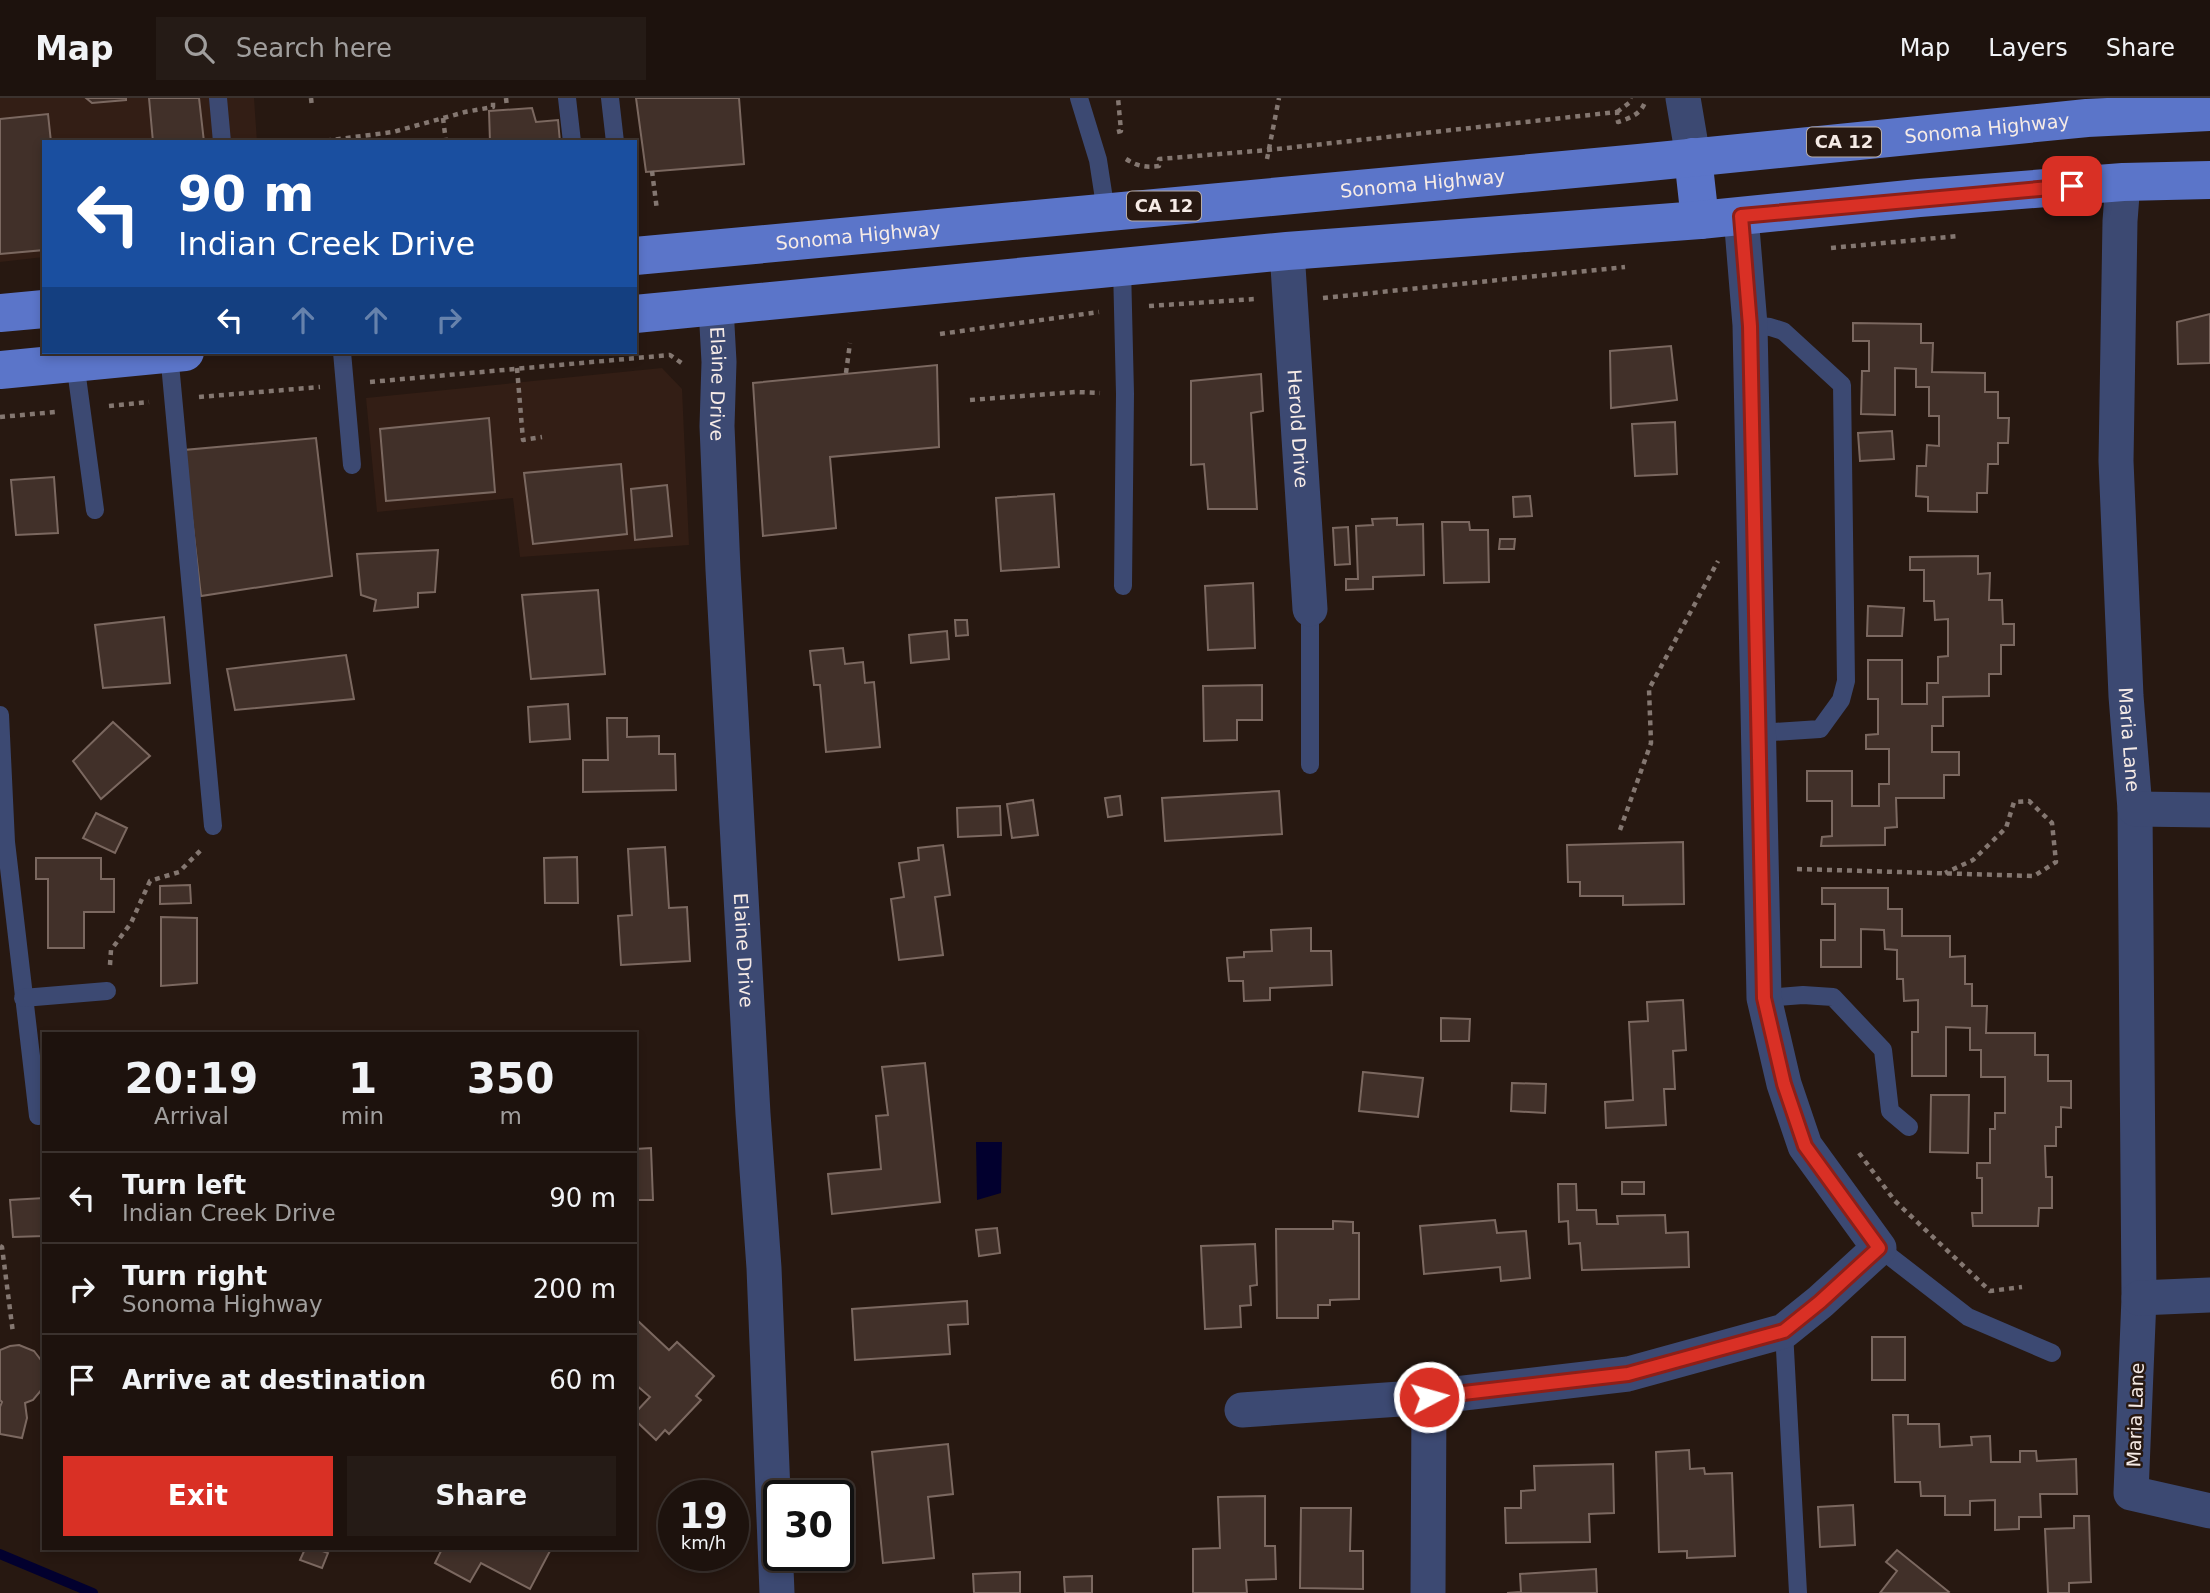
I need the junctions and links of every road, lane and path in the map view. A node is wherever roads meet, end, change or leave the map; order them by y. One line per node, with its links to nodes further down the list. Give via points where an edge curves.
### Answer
1 (218, 98): 19 (lane)
2 (311, 98): 13 (path)
3 (493, 98): 17 (path, via 493,107)
4 (506, 98): 14 (path)
5 (567, 98): 22 (lane)
6 (610, 98): 23 (lane)
7 (1079, 98): 32 (lane, via 1098,160)
8 (1118, 98): 18 (path, via 1121,131)
9 (1279, 98): 24 (path)
10 (1631, 98): 15 (path)
11 (1683, 98): 26 (street)
12 (1644, 105): 15 (path, via 1635,116 1618,122)
13 (312, 107)
14 (507, 107)
15 (1616, 112): 24 (path)
16 (2210, 112): 26 (main road, Sonoma Highway / CA 12, via 2087,118)
17 (443, 118): 20 (path, via 393,132); 21 (path)
18 (1115, 132)
19 (222, 140)
20 (331, 140)
21 (446, 140)
22 (572, 140)
23 (615, 140)
24 (1268, 150): 25 (path, via 1158,159 1158,166 1150,167 1136,166); 30 (path)
25 (1120, 152)
26 (1693, 157): 30 (main road, Sonoma Highway / CA 12); 34 (main road)
27 (652, 171): 31 (path)
28 (2210, 180): 29 (main road)
29 (2123, 182): 33 (main road); 62 (street, Maria Lane, via 2116,461)
30 (1264, 197): 32 (main road, Sonoma Highway / CA 12)
31 (657, 210)
32 (1106, 212): 36 (main road, Sonoma Highway / CA 12)
33 (1741, 216): 34 (main road); 42 (street)
34 (1700, 220): 35 (main road)
35 (1287, 251): 37 (main road); 58 (street, Herold Drive)
36 (637, 256)
37 (1122, 267): 38 (main road); 51 (lane)
38 (716, 307): 41 (main road); 84 (street, Elaine Drive, via 723,570 764,1268)
39 (42, 309): 40 (main road)
40 (0, 313)
41 (637, 314)
42 (1750, 326): 60 (street); 60 (lane, via 1783,331 1842,384 1846,681 1841,700 1820,729)
43 (850, 343): 50 (path)
44 (157, 354): 47 (main road)
45 (177, 354): 64 (lane)
46 (342, 354): 54 (lane)
47 (75, 362): 49 (main road); 55 (lane)
48 (517, 368): 53 (path, via 523,440)
49 (0, 370)
50 (846, 373)
51 (1125, 394): 52 (path, via 1076,392); 57 (lane)
52 (970, 400)
53 (542, 437)
54 (352, 465)
55 (95, 510)
56 (1720, 556): 65 (path, via 1649,689 1651,743)
57 (1123, 586)
58 (1310, 609): 61 (lane)
59 (0, 715): 66 (lane)
60 (1758, 733): 67 (street)
61 (1310, 765)
62 (2134, 809): 63 (street); 77 (street, Maria Lane)
63 (2210, 810)
64 (212, 826): 69 (path, via 202,850 179,872 150,881 131,923 111,950)
65 (1620, 830)
66 (3, 842): 70 (lane)
67 (1761, 866): 68 (path); 71 (street)
68 (1945, 873): 68 (path, via 2034,876 2056,862 2052,823 2029,801 2014,802 2006,828 1973,860)
69 (107, 991): 70 (lane)
70 (23, 998): 72 (lane)
71 (1764, 998): 73 (lane, via 1833,997 1883,1050 1889,1111); 75 (street, via 1784,1084 1805,1146)
72 (38, 1116)
73 (1909, 1127)
74 (0, 1246): 79 (path)
75 (1879, 1248): 78 (street); 80 (lane, via 1968,1317)
76 (2210, 1295): 77 (street)
77 (2139, 1298): 83 (street, Maria Lane, via 2132,1493)
78 (1784, 1331): 81 (street, via 1628,1374); 86 (lane)
79 (13, 1333)
80 (2052, 1353)
81 (1429, 1397): 82 (street); 85 (street)
82 (1242, 1410)
83 (2210, 1511)
84 (777, 1593)
85 (1428, 1593)
86 (1798, 1593)

